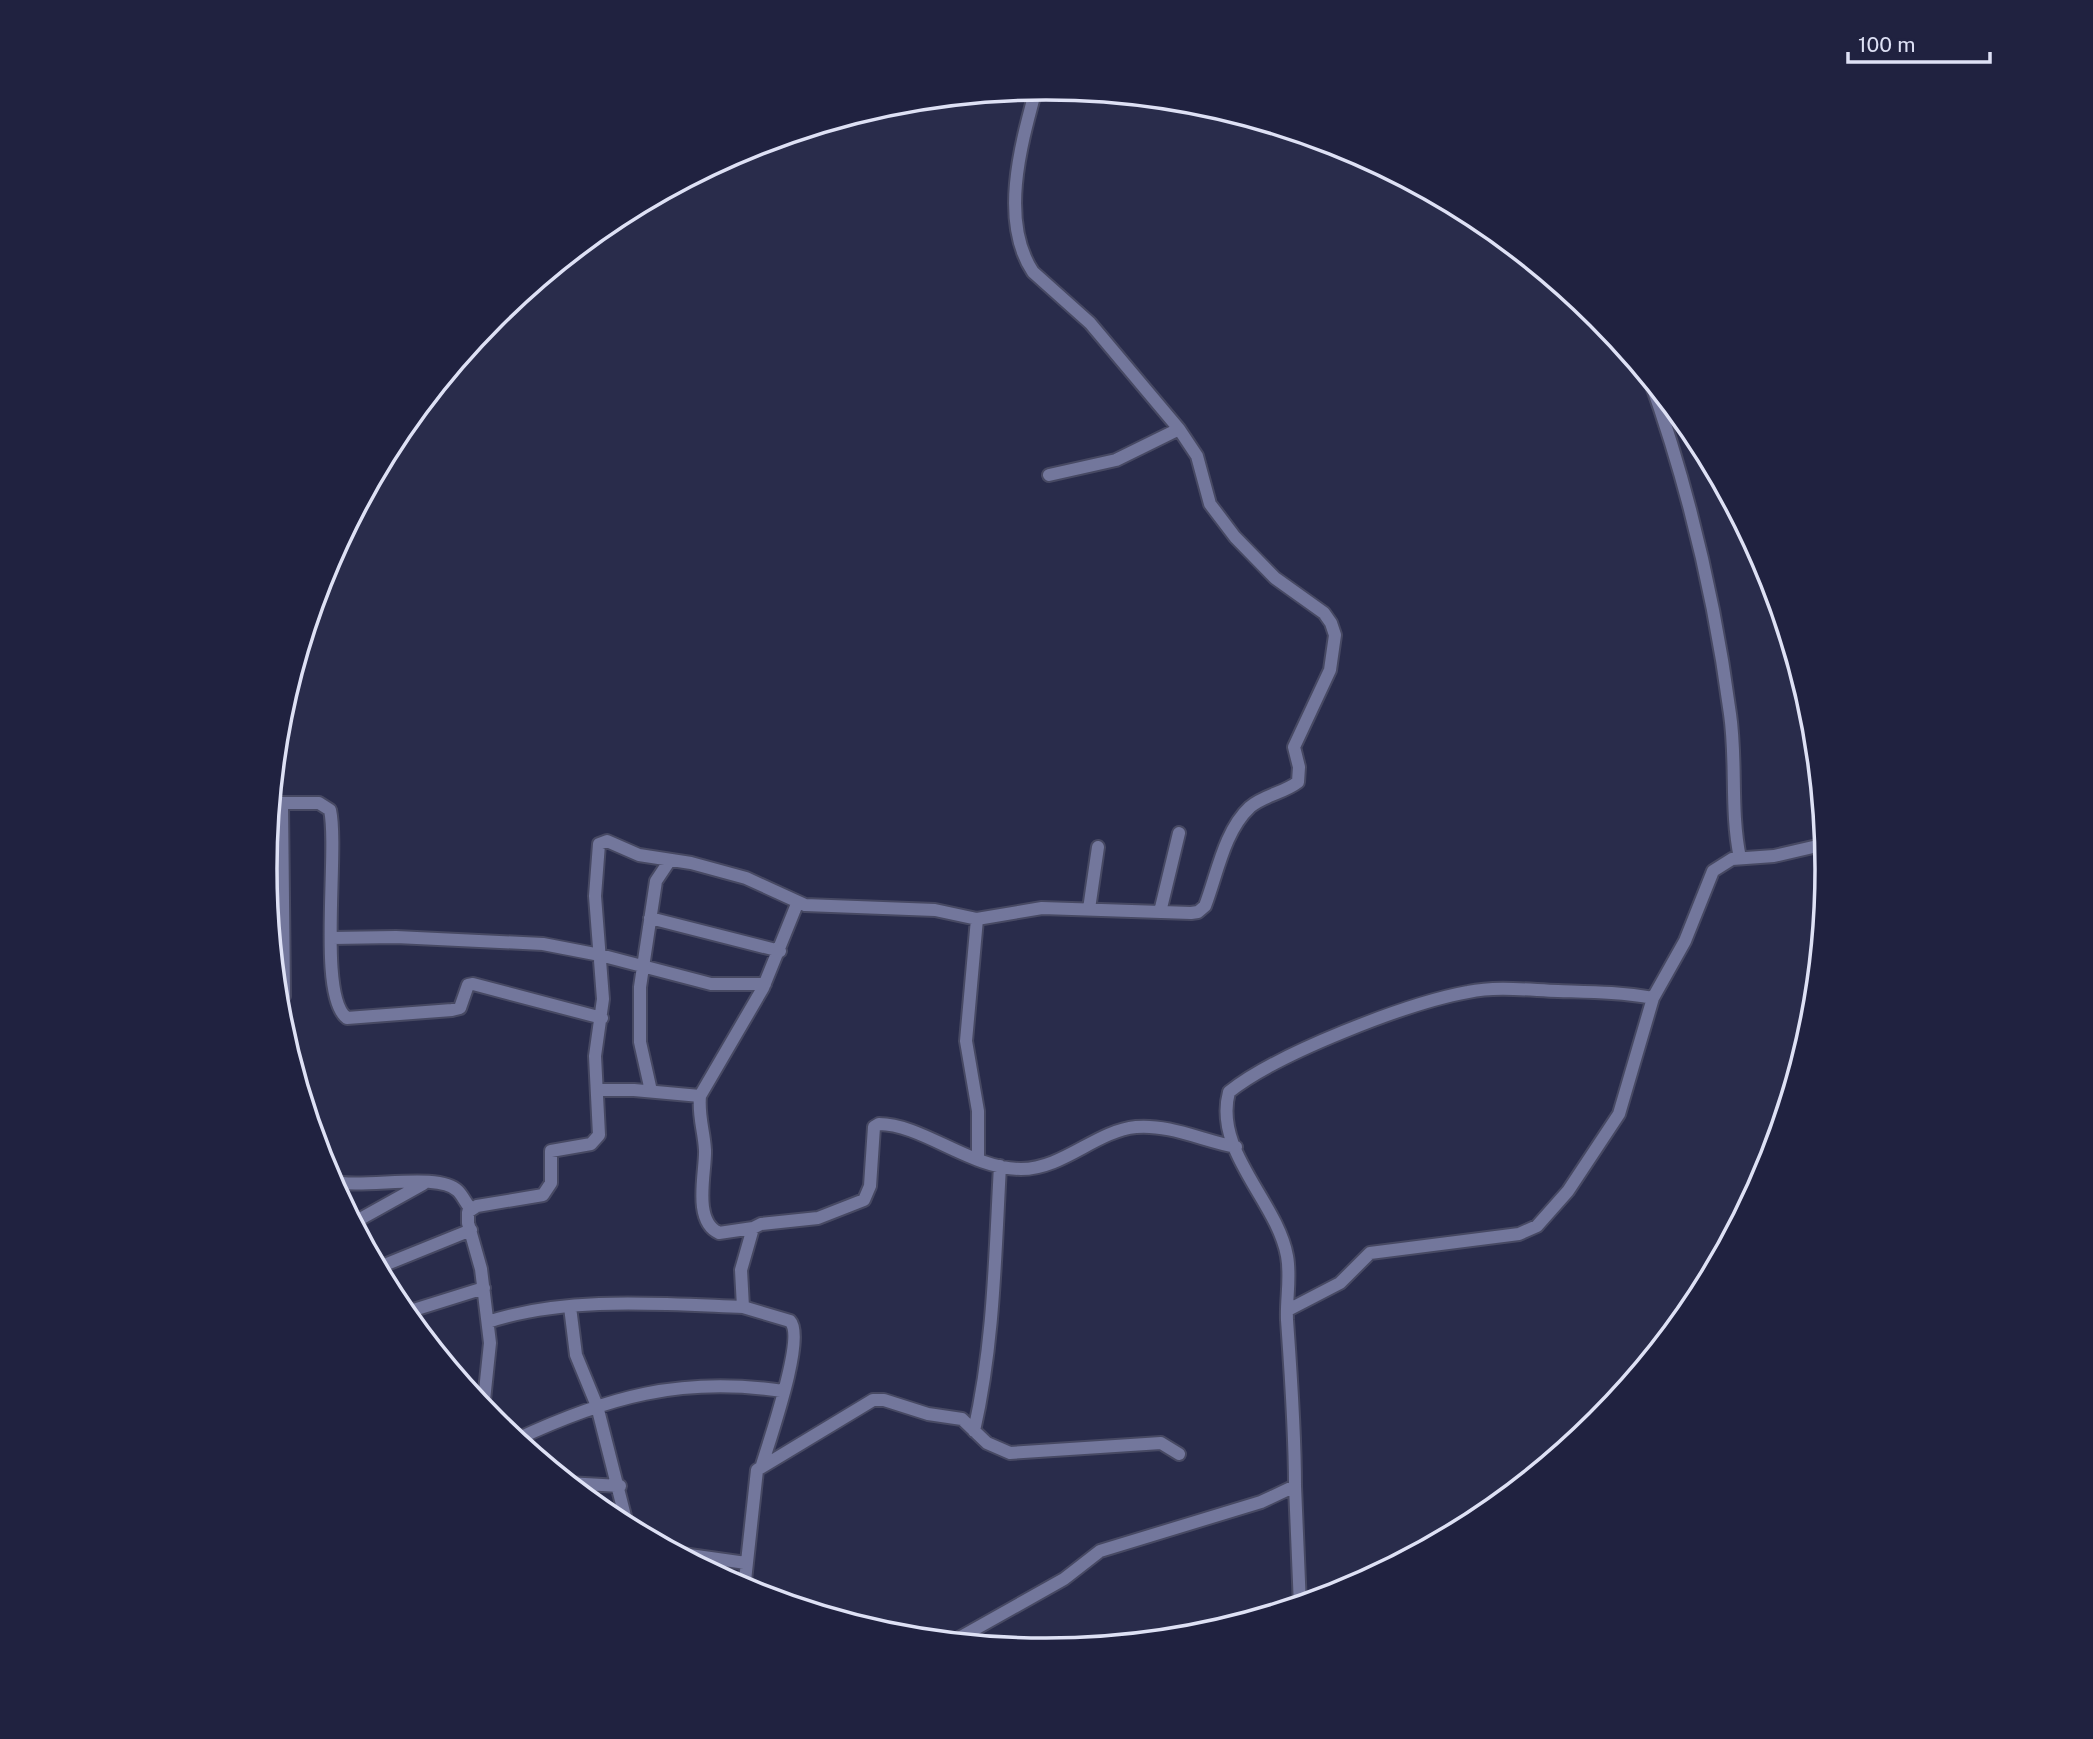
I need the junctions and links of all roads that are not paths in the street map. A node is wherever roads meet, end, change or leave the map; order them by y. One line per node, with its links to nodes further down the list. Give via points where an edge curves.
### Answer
1 (1034, 100): 3 (street, via 1015,205 1025,259 1115,350)
2 (1658, 402): 10 (street, via 1678,460 1718,643 1731,717 1734,822)
3 (1179, 429): 4 (street, via 1116,460); 14 (street, via 1197,456 1210,504 1219,519 1275,578 1324,613 1335,635 1323,689 1294,747 1298,782 1260,800 1243,815 1205,906 1198,912)
4 (1049, 475)
5 (280, 803): 17 (street, via 319,803 330,810)
6 (278, 827): 21 (street)
7 (1179, 833): 14 (street)
8 (1816, 846): 10 (street)
9 (1098, 847): 13 (street)
10 (1740, 858): 23 (street, via 1713,871 1685,940)
11 (670, 860): 12 (street, via 763,884); 15 (street, via 656,881); 19 (street, via 639,855 607,841 599,844 595,896)
12 (797, 904): 16 (street, via 935,910); 18 (street)
13 (1090, 909): 14 (street); 16 (street, via 1029,909)
14 (1160, 912)
15 (649, 918): 18 (street); 20 (street)
16 (977, 919): 29 (street, via 966,1041 978,1111)
17 (332, 938): 19 (street, via 519,942); 24 (street, via 336,1003 347,1018 460,1008 468,985 473,984)
18 (780, 951): 22 (street)
19 (600, 955): 20 (street); 24 (street)
20 (643, 968): 22 (street, via 711,984); 26 (street, via 640,1042)
21 (283, 970)
22 (765, 985): 27 (street)
23 (1653, 998): 28 (street, via 1616,991 1495,988 1467,992 1357,1028 1255,1075 1229,1092 1225,1105); 42 (street, via 1619,1114 1568,1191 1537,1226 1519,1234 1370,1253 1340,1283)
24 (602, 1018): 25 (street, via 594,1056)
25 (597, 1090): 26 (street); 33 (street, via 599,1135 591,1144 551,1151 551,1183 543,1195)
26 (651, 1091): 27 (street)
27 (700, 1096): 35 (street, via 698,1113 705,1152 701,1193 711,1228 719,1233)
28 (1236, 1147): 30 (street, via 1153,1127 1134,1127 1042,1166); 42 (street, via 1287,1256)
29 (978, 1160): 30 (street); 35 (street, via 897,1126 880,1124 871,1137 870,1186 864,1200 818,1219)
30 (1000, 1166): 47 (street, via 996,1283)
31 (426, 1182): 32 (street); 33 (street, via 457,1190); 34 (street)
32 (344, 1183)
33 (471, 1209): 36 (street, via 467,1217)
34 (361, 1219)
35 (754, 1228): 40 (street, via 741,1269)
36 (471, 1230): 37 (street); 38 (street)
37 (386, 1264)
38 (484, 1288): 41 (street); 43 (street)
39 (570, 1307): 40 (street); 43 (street); 46 (street, via 576,1355)
40 (743, 1307): 44 (street, via 795,1325)
41 (415, 1310)
42 (1288, 1310): 53 (street)
43 (488, 1322): 45 (street)
44 (783, 1391): 46 (street, via 703,1384); 50 (street)
45 (485, 1395)
46 (597, 1406): 48 (street); 52 (street)
47 (974, 1431): 49 (street, via 995,1449 1010,1453 1161,1443); 50 (street, via 962,1419 878,1399)
48 (526, 1436)
49 (1179, 1454)
50 (762, 1465): 56 (street, via 753,1486)
51 (583, 1484): 52 (street)
52 (620, 1486): 54 (street)
53 (1295, 1486): 58 (street); 59 (street, via 1261,1502 1100,1551 1064,1579)
54 (625, 1514)
55 (699, 1556): 56 (street)
56 (747, 1563): 57 (street)
57 (745, 1578)
58 (1300, 1596)
59 (965, 1635)

